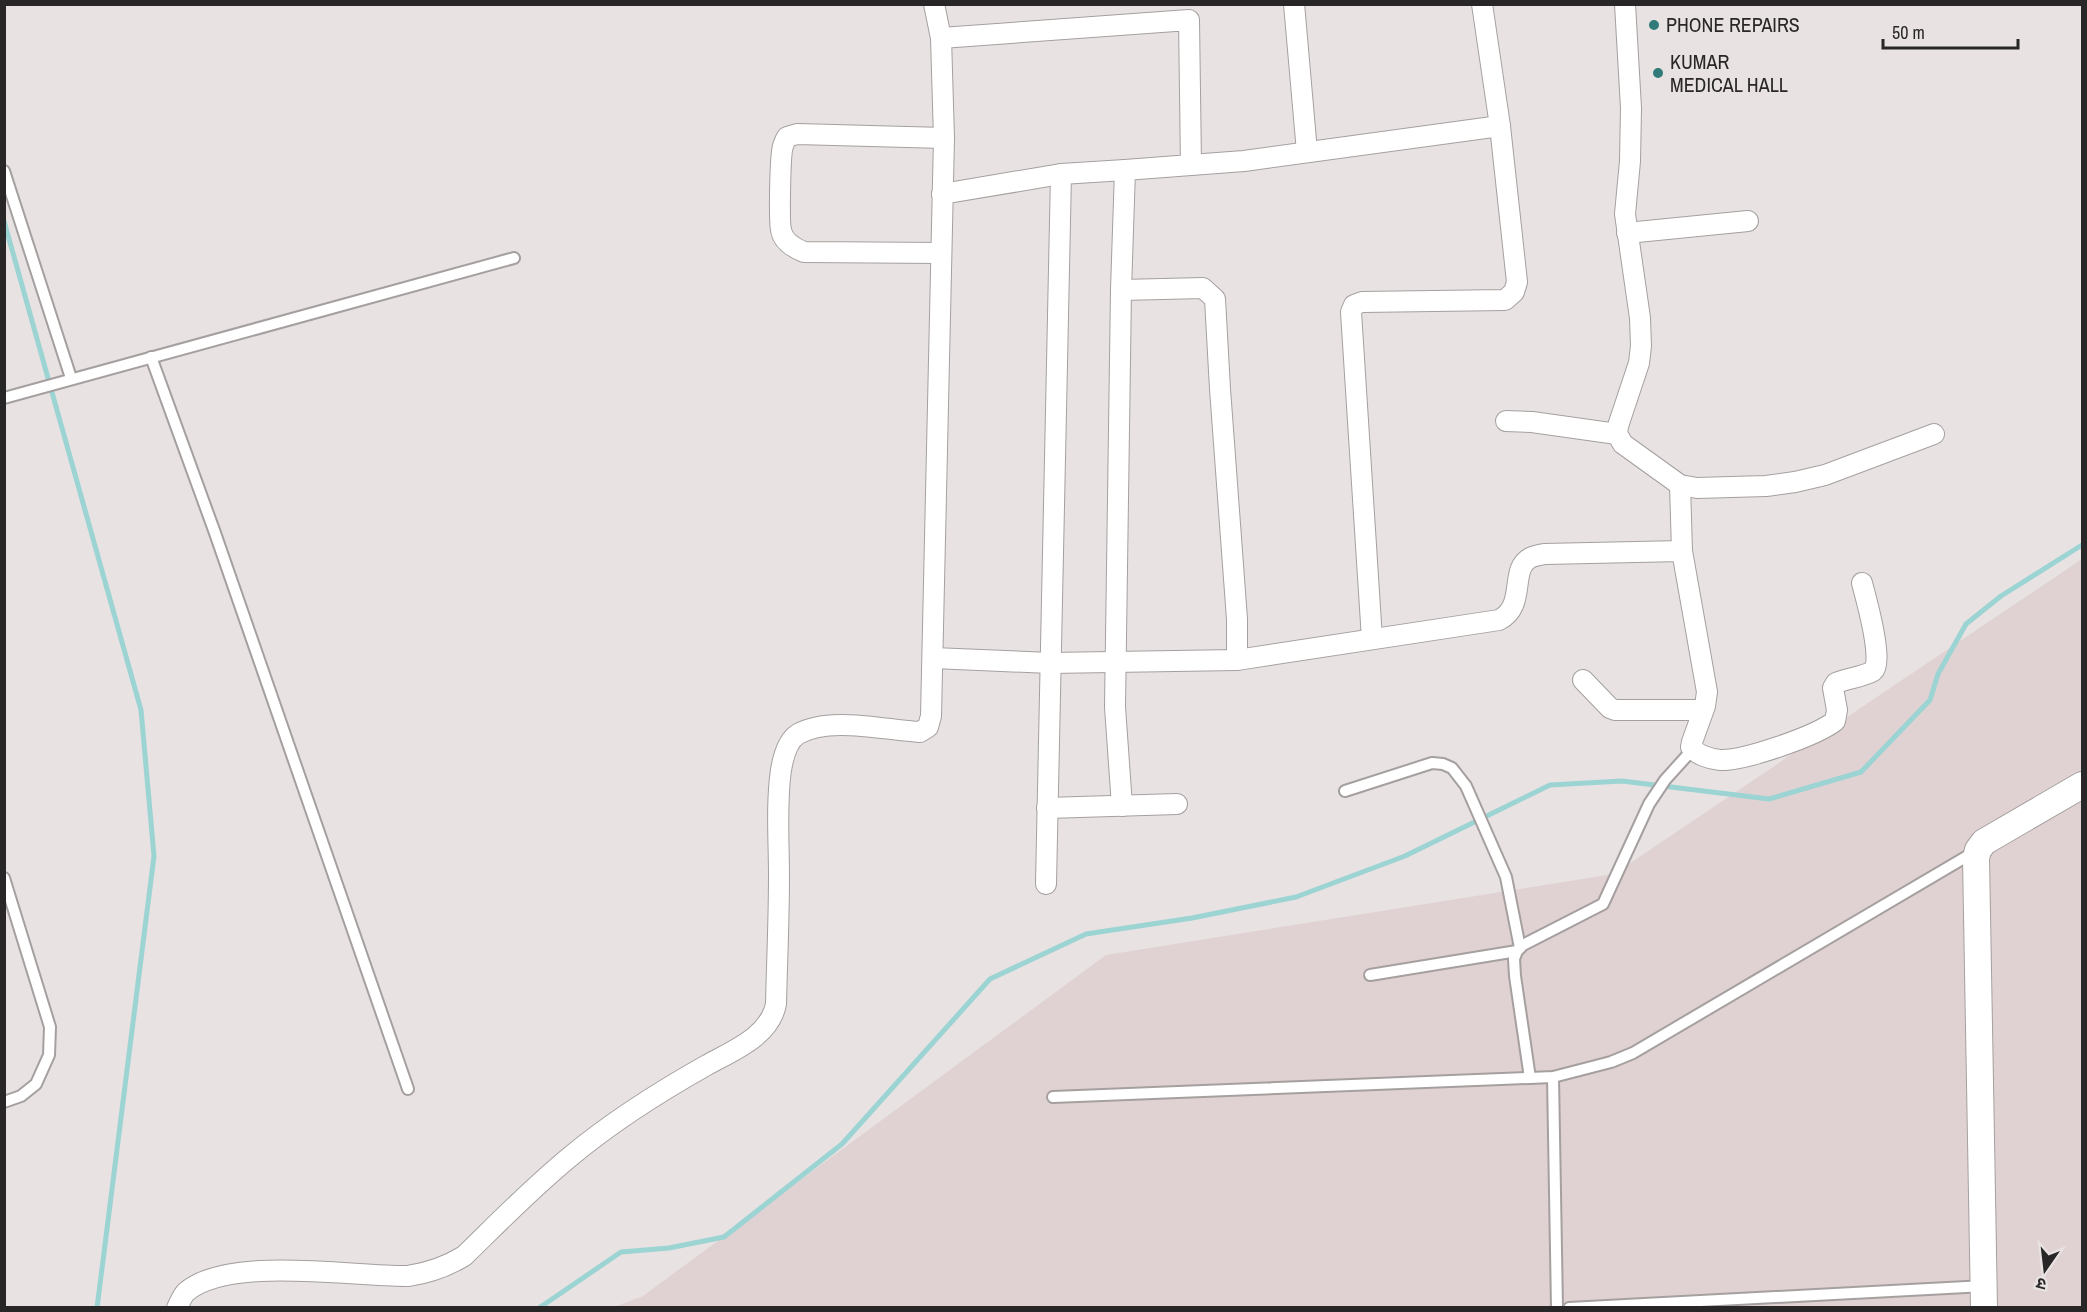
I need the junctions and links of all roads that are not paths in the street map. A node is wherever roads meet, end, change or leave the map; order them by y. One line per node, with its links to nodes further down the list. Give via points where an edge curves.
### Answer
1 (934, 4): 6 (street)
2 (1294, 4): 9 (street)
3 (1482, 4): 7 (street)
4 (1625, 4): 16 (street, via 1631,108)
5 (1189, 12): 6 (street); 10 (street)
6 (940, 38): 8 (street)
7 (1500, 126): 9 (street); 29 (street, via 1517,282 1514,292 1505,300 1362,302 1354,305 1351,312)
8 (944, 138): 14 (street); 17 (street, via 796,134 787,137 782,147 781,231 786,242 795,248 804,252)
9 (1307, 152): 10 (street)
10 (1191, 165): 11 (street)
11 (1125, 170): 13 (street); 19 (street)
12 (4, 171): 21 (lane)
13 (1061, 174): 14 (street); 33 (street)
14 (942, 194): 17 (street)
15 (1748, 221): 16 (street)
16 (1627, 233): 24 (street, via 1641,346)
17 (941, 253): 30 (street)
18 (514, 258): 20 (lane)
19 (1121, 290): 31 (street, via 1203,288 1215,299); 32 (street)
20 (151, 357): 21 (lane); 49 (lane)
21 (72, 378): 22 (lane)
22 (4, 398)
23 (1506, 421): 24 (street)
24 (1617, 434): 26 (street, via 1623,444)
25 (1934, 434): 26 (street, via 1825,475 1795,482 1697,488)
26 (1680, 485): 27 (street)
27 (1682, 551): 29 (street, via 1544,554 1524,563 1508,616); 35 (street, via 1707,692)
28 (1862, 583): 36 (street, via 1877,651 1876,666 1872,672 1836,682 1835,721 1814,734 1773,749 1730,759 1702,756)
29 (1372, 639): 31 (street)
30 (933, 658): 33 (street); 53 (street, via 928,728 920,732 824,725 795,736 786,750 778,798 776,1004 774,1016 762,1031 622,1117 570,1157 464,1256 449,1265 408,1276 271,1271 234,1274 192,1288)
31 (1237, 660): 32 (street)
32 (1116, 662): 33 (street); 40 (street)
33 (1050, 663): 41 (street)
34 (1583, 680): 35 (street, via 1615,710)
35 (1703, 710): 36 (street)
36 (1693, 749): 45 (lane, via 1654,797 1604,904)
37 (2082, 785): 42 (street, via 1984,842)
38 (1345, 791): 45 (lane, via 1432,763 1452,768 1466,786 1506,877)
39 (1177, 804): 40 (street)
40 (1122, 807): 41 (street)
41 (1047, 808): 44 (street)
42 (1978, 850): 47 (lane, via 1633,1053); 52 (street, via 1975,872)
43 (4, 878): 51 (lane, via 50,1027 49,1055 36,1084 21,1096)
44 (1046, 885)
45 (1519, 950): 46 (lane); 48 (lane, via 1514,959 1515,976)
46 (1370, 975)
47 (1552, 1077): 48 (lane); 54 (lane)
48 (1530, 1078): 50 (lane)
49 (408, 1089)
50 (1053, 1097)
51 (4, 1102)
52 (1985, 1297): 55 (lane)
53 (177, 1308)
54 (1557, 1308)
55 (1569, 1308)

